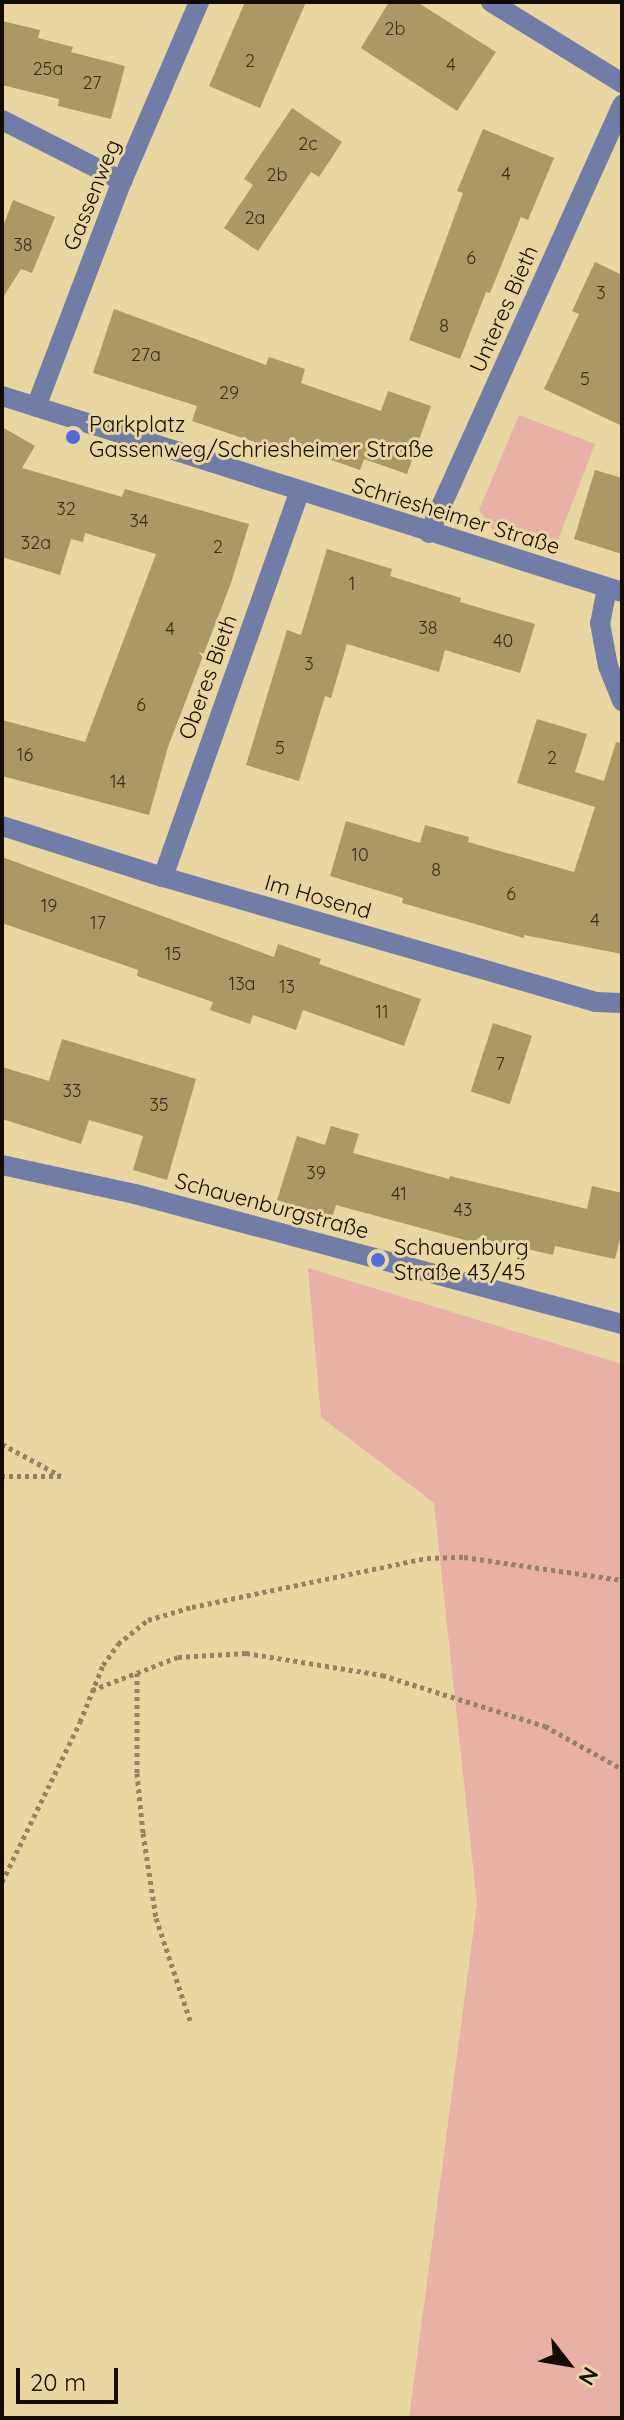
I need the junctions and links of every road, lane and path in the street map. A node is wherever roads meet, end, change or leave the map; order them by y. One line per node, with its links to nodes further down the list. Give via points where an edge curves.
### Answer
1 (199, 2): 6 (street, Gassenweg)
2 (491, 2): 3 (street)
3 (622, 83)
4 (622, 105): 10 (street, Unteres Bieth)
5 (2, 120): 6 (street)
6 (122, 181): 8 (street, Gassenweg)
7 (2, 396): 8 (street, Schriesheimer Straße)
8 (36, 407): 9 (street, Schriesheimer Straße)
9 (299, 492): 10 (street, Schriesheimer Straße); 14 (street, Oberes Bieth)
10 (429, 533): 11 (street, Schriesheimer Straße)
11 (614, 590): 12 (street, via 600,623)
12 (622, 701)
13 (2, 826): 14 (street, Im Hosend)
14 (163, 877): 15 (street, Im Hosend, via 595,1002)
15 (622, 1003)
16 (2, 1165): 17 (street, Schauenburgstraße, via 135,1194)
17 (622, 1324)
18 (2, 1444): 19 (path, via 61,1476)
19 (2, 1476)
20 (622, 1580): 22 (path, via 464,1557 427,1558 148,1620 118,1644)
21 (137, 1673): 22 (path); 23 (path, via 178,1657 246,1653 382,1675 545,1726); 25 (path, via 143,1833 156,1918)
22 (92, 1690): 24 (path)
23 (622, 1769)
24 (2, 1882)
25 (190, 2020)

